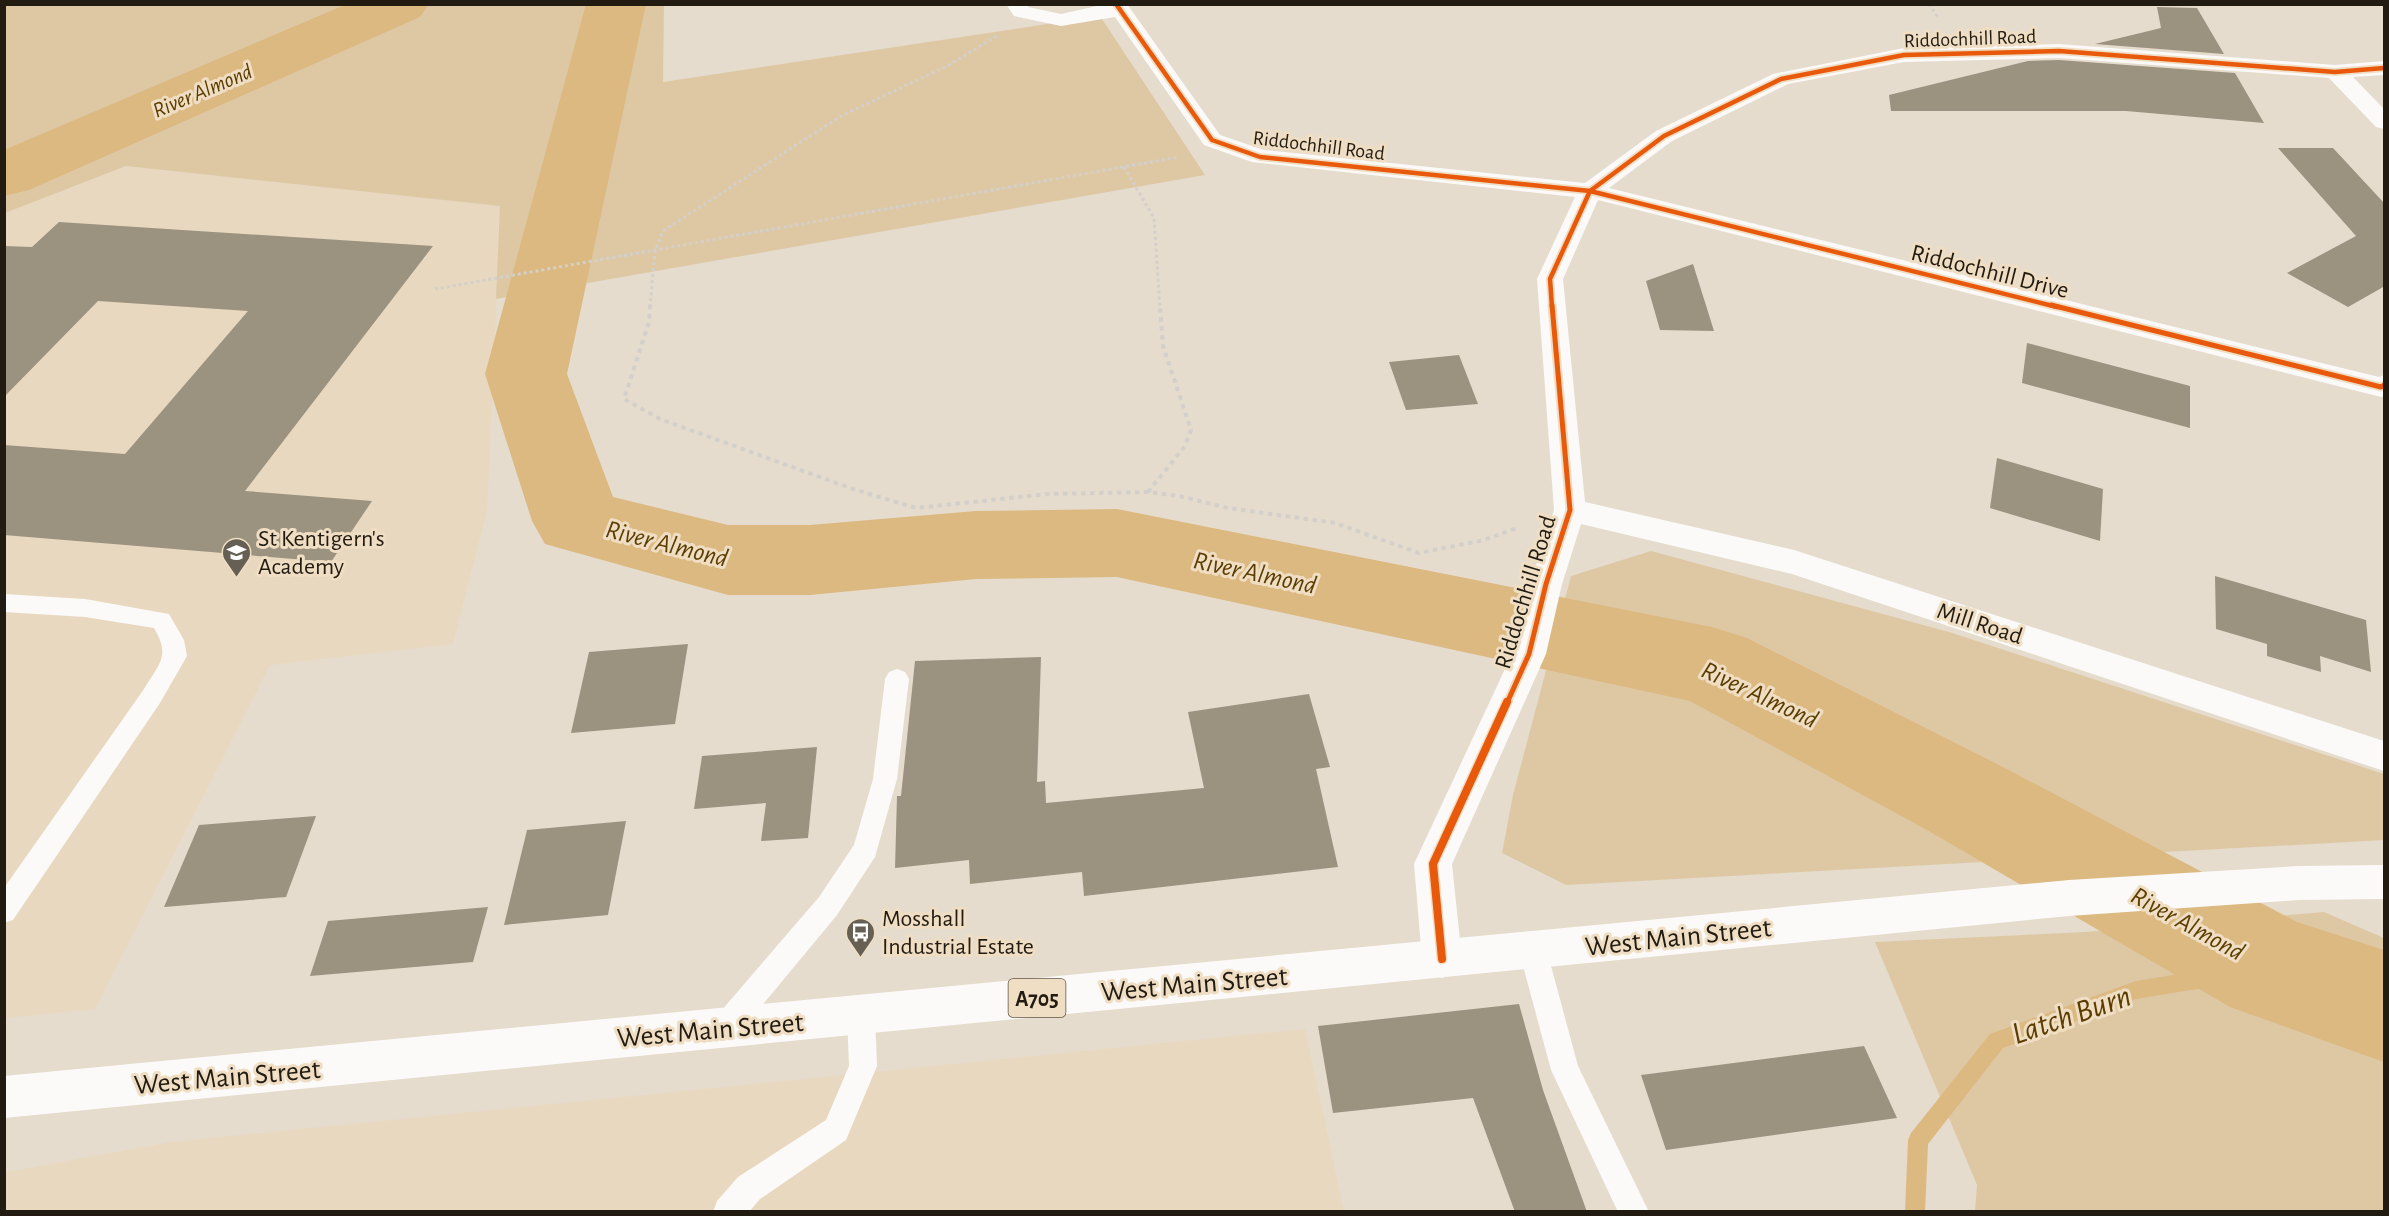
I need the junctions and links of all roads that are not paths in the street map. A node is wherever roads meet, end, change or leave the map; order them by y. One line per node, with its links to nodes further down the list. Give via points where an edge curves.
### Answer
1 (1118, 7): 2 (street, via 1061,20); 6 (street, Riddochhill Road, via 1212,141 1260,157)
2 (1023, 9)
3 (2385, 68): 4 (street, Riddochhill Road)
4 (2335, 72): 5 (street); 6 (street, Riddochhill Road, via 2059,51 1904,55 1781,79 1664,136)
5 (2385, 122)
6 (1590, 191): 7 (street, Riddochhill Drive); 8 (street, Riddochhill Road, via 1550,279)
7 (2383, 386)
8 (1570, 510): 11 (street, Mill Road, via 1794,562); 15 (street, Riddochhill Road, via 1529,654 1433,864)
9 (4, 603): 13 (lane, via 85,608 161,620 173,640 175,656 152,696)
10 (897, 679): 17 (lane, via 885,779 866,849 828,906)
11 (2385, 756)
12 (2385, 882): 14 (street, West Main Street / A705, via 2298,883 2069,898)
13 (4, 911)
14 (1533, 951): 15 (street, West Main Street / A705); 20 (lane, via 1565,1070)
15 (1442, 959): 16 (street, West Main Street / A705)
16 (861, 1015): 17 (street, West Main Street / A705); 19 (lane, via 863,1066 836,1130 749,1188)
17 (725, 1028): 18 (street, West Main Street / A705)
18 (4, 1097)
19 (728, 1212)
20 (1635, 1212)

